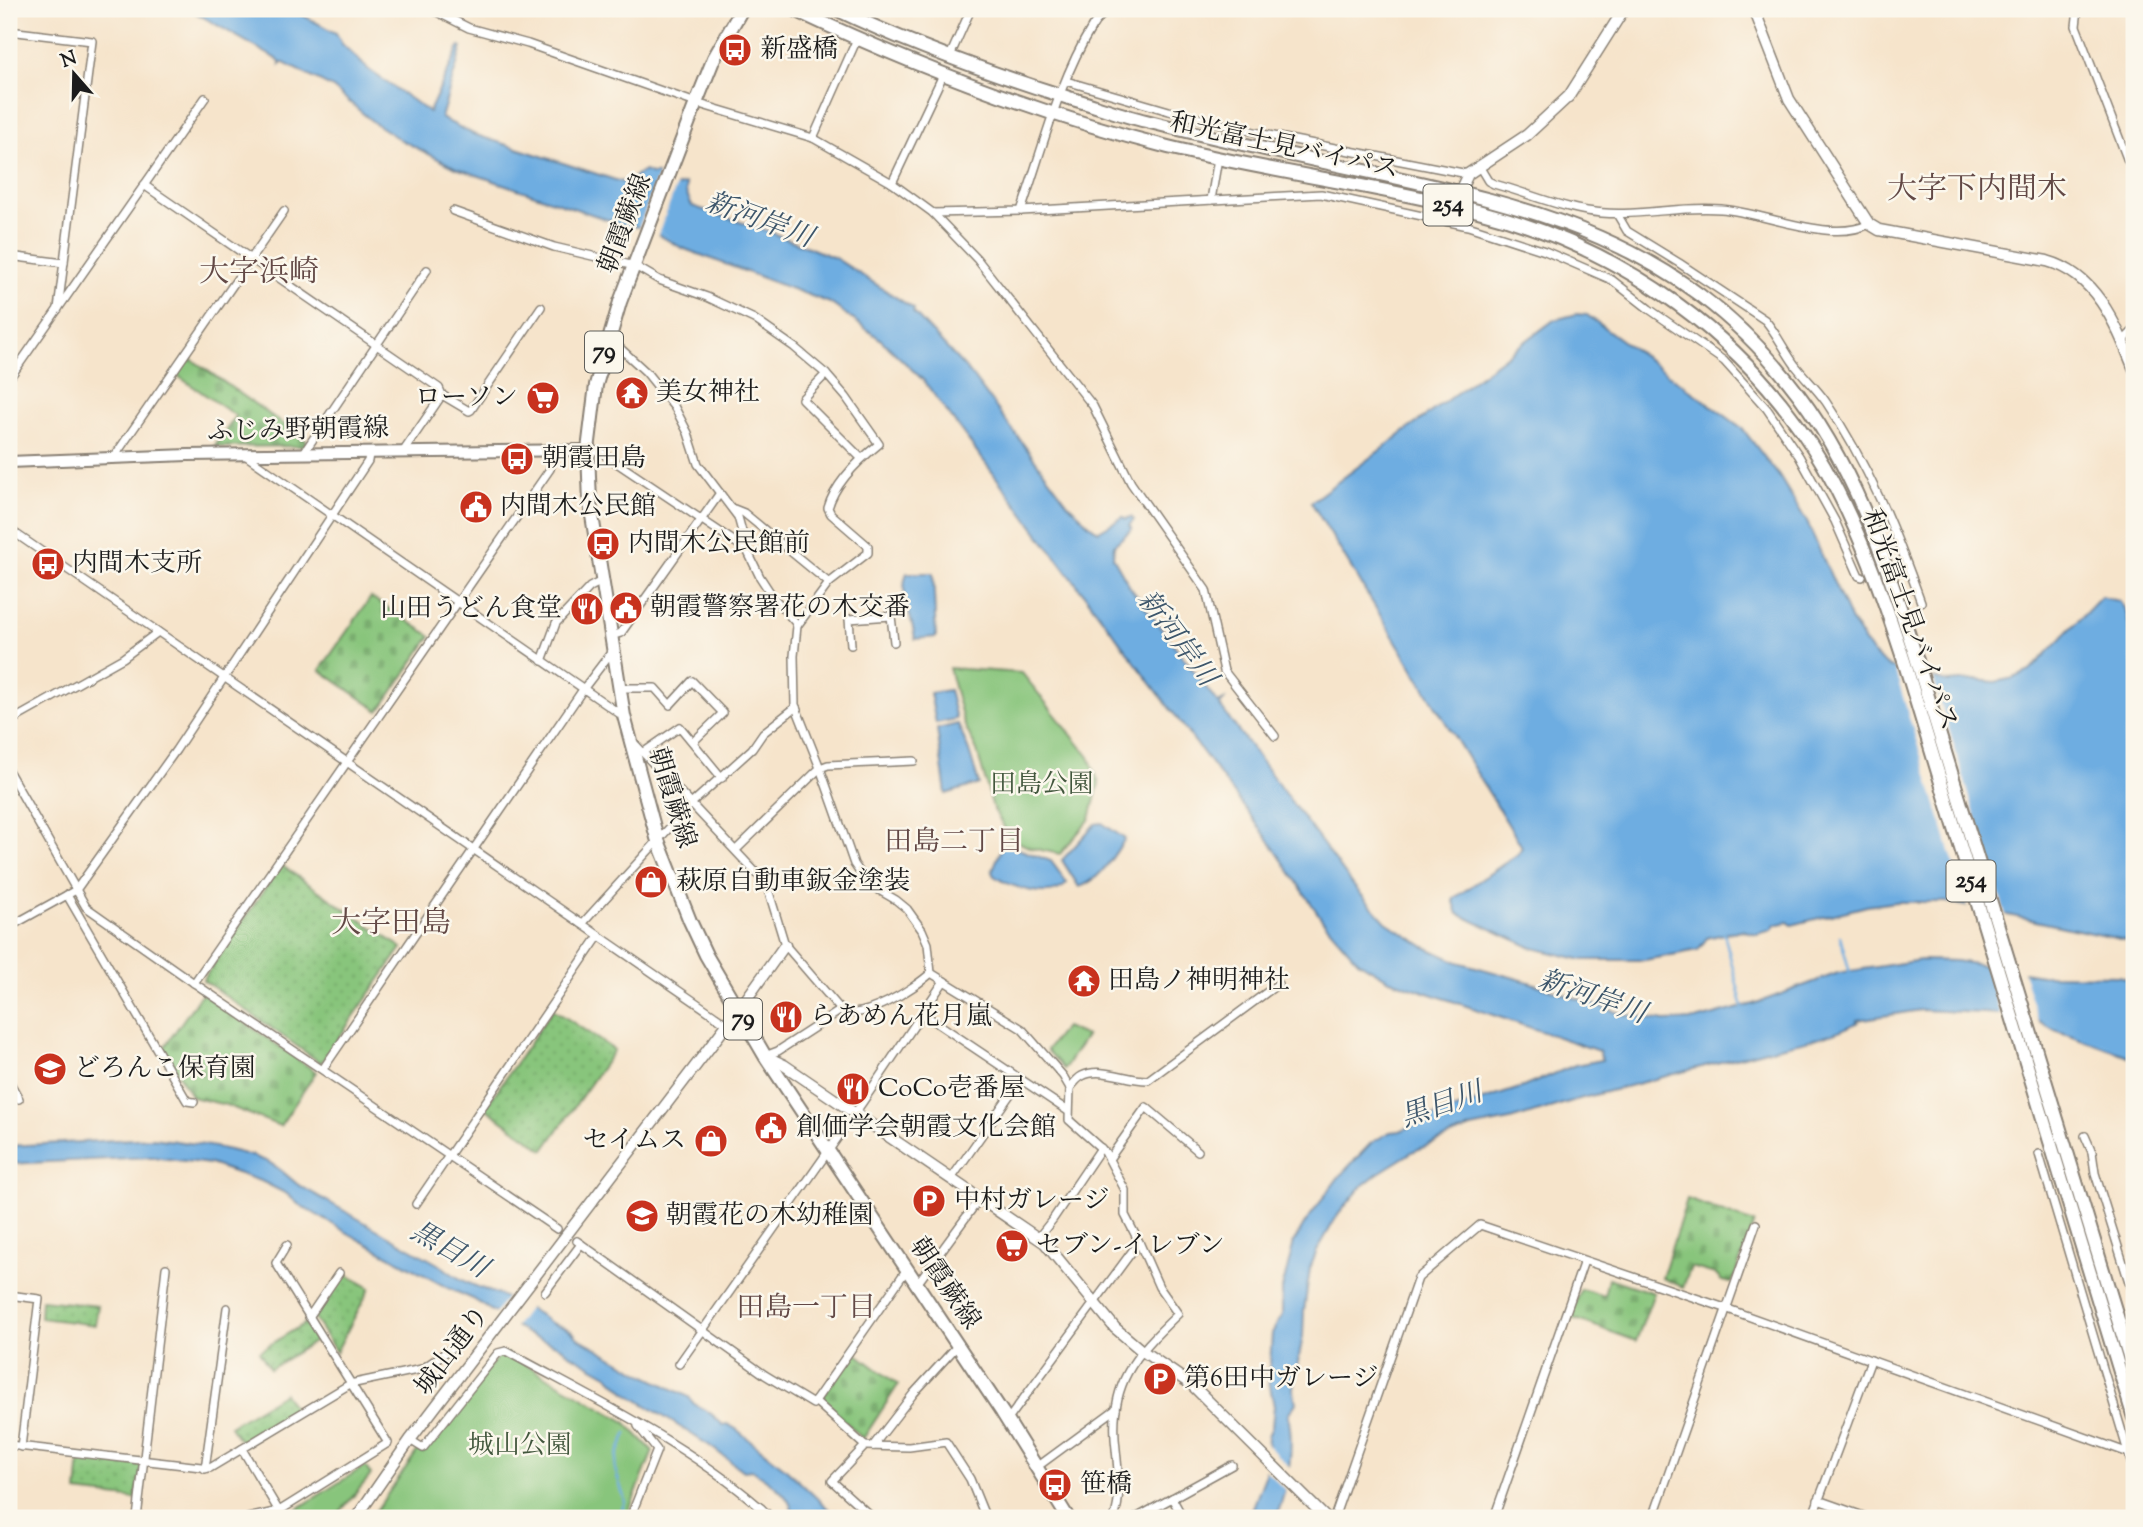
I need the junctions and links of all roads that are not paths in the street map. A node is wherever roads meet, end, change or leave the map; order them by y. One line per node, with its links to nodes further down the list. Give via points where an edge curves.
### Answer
1 (431, 9): 13 (street)
2 (449, 9): 13 (street)
3 (742, 9): 21 (main road, 朝霞蕨線 / 79, via 714,58)
4 (793, 9): 15 (main road, 和光富士見バイパス / 254)
5 (836, 9): 12 (main road, 和光富士見バイパス / 254)
6 (971, 9): 16 (street)
7 (1113, 9): 11 (street)
8 (1623, 9): 25 (street, via 1569,96 1527,135)
9 (1754, 9): 38 (street, via 1789,99)
10 (2078, 9): 26 (street, via 2076,26)
11 (1104, 11): 18 (street)
12 (862, 14): 16 (main road, 和光富士見バイパス / 254)
13 (448, 18): 21 (street)
14 (9, 31): 42 (street, via 92,41)
15 (856, 38): 17 (main road, 和光富士見バイパス / 254); 23 (street)
16 (950, 56): 19 (main road, 和光富士見バイパス / 254)
17 (943, 75): 22 (main road, 和光富士見バイパス / 254); 28 (street)
18 (1066, 80): 19 (street); 27 (street, via 1263,134)
19 (1062, 95): 22 (street); 30 (main road, 和光富士見バイパス / 254, via 1141,120)
20 (205, 98): 29 (street)
21 (695, 108): 23 (street); 41 (main road, 朝霞蕨線 / 79)
22 (1055, 114): 24 (main road, 和光富士見バイパス / 254); 35 (street)
23 (813, 138): 28 (street)
24 (1219, 158): 31 (street); 32 (main road, 和光富士見バイパス / 254)
25 (1479, 166): 27 (street); 37 (street, via 1494,184 1573,208)
26 (2134, 169)
27 (1468, 174): 30 (street)
28 (892, 183): 36 (street)
29 (144, 185): 40 (street); 45 (street)
30 (1460, 191): 32 (street); 158 (main road, 和光富士見バイパス / 254, via 1556,219 1635,253 1672,275 1760,349 1830,440 1879,544)
31 (1211, 200): 35 (street); 71 (street, via 1331,195 1468,226 1545,251 1612,280 1724,361 1751,389 1810,474)
32 (1457, 206): 162 (main road, 和光富士見バイパス / 254, via 1529,227 1613,263 1680,305 1745,362 1795,422 1832,482 1866,554 1905,664)
33 (284, 211): 40 (street)
34 (453, 211): 41 (street, via 554,247)
35 (1021, 211): 36 (street)
36 (933, 212): 89 (street, via 986,270 1093,406 1131,483 1206,590 1224,671)
37 (1617, 214): 38 (street, via 1724,209 1812,228 1859,229); 69 (street, via 1627,231 1765,320 1776,332 1860,457)
38 (1869, 224): 48 (street, via 1879,230 2063,266 2092,288)
39 (9, 256): 42 (street)
40 (251, 259): 49 (street); 60 (street)
41 (637, 262): 47 (main road, 朝霞蕨線 / 79); 51 (street, via 659,279 754,319)
42 (64, 263): 45 (street)
43 (427, 270): 49 (street)
44 (541, 307): 53 (street, via 471,410)
45 (58, 309): 52 (street)
46 (2134, 330): 48 (street)
47 (608, 338): 55 (main road, 朝霞蕨線 / 79, via 596,385); 63 (street, via 665,394 684,425 698,464)
48 (2123, 341): 50 (street)
49 (377, 346): 53 (street, via 439,388); 57 (street)
50 (2134, 369)
51 (826, 374): 61 (street, via 879,444); 61 (street, via 802,399)
52 (9, 379)
53 (442, 395): 56 (street)
54 (555, 449): 55 (main road, ふじみ野朝霞線); 56 (main road, ふじみ野朝霞線); 75 (street, via 550,469)
55 (589, 450): 66 (street, via 599,451); 72 (main road, 朝霞蕨線 / 79, via 590,503)
56 (402, 453): 58 (main road, ふじみ野朝霞線)
57 (302, 454): 58 (main road, ふじみ野朝霞線); 59 (main road, ふじみ野朝霞線)
58 (369, 454): 65 (street)
59 (245, 455): 60 (main road, ふじみ野朝霞線); 65 (street)
60 (114, 457): 62 (main road, ふじみ野朝霞線)
61 (861, 458): 73 (street, via 828,508 868,546 869,553)
62 (9, 462)
63 (720, 493): 64 (street); 66 (street)
64 (734, 509): 68 (street); 73 (street)
65 (332, 517): 75 (street); 83 (street)
66 (701, 520): 68 (street); 78 (street, via 621,633)
67 (9, 529): 77 (street)
68 (747, 550): 76 (street, via 773,597)
69 (1906, 560): 70 (street); 74 (street)
70 (1897, 564)
71 (1862, 577)
72 (602, 581): 78 (main road, 朝霞蕨線 / 79); 82 (street, via 590,587 556,623)
73 (829, 583): 76 (street)
74 (1921, 602)
75 (457, 604): 82 (street); 94 (street)
76 (797, 626): 86 (street)
77 (158, 632): 83 (street); 88 (street, via 123,658)
78 (611, 636): 81 (main road, 朝霞蕨線 / 79)
79 (894, 642): 80 (street, via 891,616 849,619)
80 (852, 645)
81 (613, 650): 84 (street); 85 (main road, 朝霞蕨線 / 79)
82 (542, 661): 84 (street)
83 (224, 677): 94 (street); 102 (street)
84 (584, 688): 87 (street); 100 (street)
85 (620, 688): 87 (main road, 朝霞蕨線 / 79); 91 (street, via 655,688 670,705 692,681 723,713)
86 (796, 707): 95 (street); 97 (street, via 763,733)
87 (624, 716): 90 (main road, 朝霞蕨線 / 79)
88 (9, 722)
89 (1275, 736)
90 (629, 738): 92 (street); 99 (main road, 朝霞蕨線 / 79)
91 (693, 742): 92 (street, via 680,727); 97 (street)
92 (644, 752): 98 (street)
93 (914, 761): 95 (street)
94 (347, 764): 100 (street); 110 (street)
95 (820, 768): 101 (street); 108 (street, via 855,864 872,886 896,900 922,930)
96 (9, 772): 102 (street)
97 (722, 778): 98 (street)
98 (691, 804): 99 (street); 101 (street)
99 (657, 838): 104 (street); 112 (main road, 朝霞蕨線 / 79, via 690,921)
100 (473, 849): 104 (street); 117 (street)
101 (736, 850): 107 (street, via 768,890)
102 (76, 890): 103 (street); 110 (street, via 86,907)
103 (67, 895): 105 (street); 122 (street, via 187,1101)
104 (582, 924): 106 (street)
105 (9, 927)
106 (598, 937): 115 (street); 130 (street)
107 (785, 945): 112 (street, 城山通り); 113 (street)
108 (932, 973): 109 (street); 113 (street, via 877,1006 854,1014)
109 (944, 981): 114 (street); 120 (street, via 1023,1029)
110 (194, 983): 117 (street)
111 (1278, 984): 120 (street, via 1148,1080 1100,1073 1082,1076)
112 (738, 1010): 115 (street, 城山通り); 116 (main road, 朝霞蕨線 / 79)
113 (841, 1010): 116 (street)
114 (922, 1013): 118 (street); 124 (street)
115 (727, 1024): 165 (street, 城山通り)
116 (765, 1056): 124 (street); 127 (main road, 朝霞蕨線 / 79)
117 (323, 1069): 130 (street)
118 (1021, 1079): 123 (street); 132 (street)
119 (9, 1081): 121 (street)
120 (1069, 1088): 123 (street)
121 (19, 1099)
122 (194, 1102)
123 (1068, 1111): 126 (street, via 1069,1120)
124 (855, 1113): 127 (street); 132 (street)
125 (2085, 1136): 147 (street)
126 (1101, 1147): 131 (street); 137 (street)
127 (827, 1150): 142 (main road, 朝霞蕨線 / 79); 152 (street)
128 (1198, 1151): 131 (street, via 1146,1107)
129 (2039, 1154): 170 (street)
130 (448, 1156): 134 (street); 136 (street)
131 (1109, 1159): 138 (street, via 1125,1190 1125,1215)
132 (951, 1178): 133 (street)
133 (980, 1198): 137 (street); 144 (street)
134 (416, 1205)
135 (1756, 1224): 150 (street)
136 (557, 1229)
137 (1038, 1238): 148 (street)
138 (1139, 1242): 148 (street); 155 (street, via 1159,1287 1178,1314)
139 (287, 1245): 151 (street, via 276,1263)
140 (1584, 1261): 150 (street); 193 (street, via 1480,1225 1418,1278); 194 (street)
141 (166, 1268): 171 (street)
142 (907, 1269): 144 (main road, 朝霞蕨線 / 79); 160 (street)
143 (339, 1273): 151 (street)
144 (917, 1284): 153 (main road, 朝霞蕨線 / 79)
145 (545, 1292): 152 (street, via 579,1243)
146 (9, 1295): 168 (street, via 39,1299)
147 (2134, 1298)
148 (1095, 1304): 155 (street); 163 (street)
149 (227, 1308): 174 (street)
150 (1728, 1309): 156 (street); 195 (street)
151 (309, 1317): 159 (street)
152 (704, 1330): 157 (street); 160 (street, via 775,1381 813,1404)
153 (958, 1345): 163 (main road, 朝霞蕨線 / 79); 167 (street)
154 (452, 1348): 159 (street, via 422,1369)
155 (1141, 1350): 161 (street, via 1122,1381); 192 (street, via 1192,1385)
156 (1871, 1360): 170 (street); 177 (street)
157 (680, 1364)
158 (2134, 1372)
159 (350, 1384): 169 (street); 179 (street, via 388,1443)
160 (815, 1401): 167 (street)
161 (1115, 1409): 173 (street); 189 (street, via 1119,1498)
162 (2134, 1418)
163 (1007, 1421): 173 (main road, 朝霞蕨線 / 79)
164 (636, 1423): 165 (street, via 506,1351 498,1353 422,1448); 178 (street, via 683,1450); 183 (street, via 657,1450)
165 (411, 1440): 182 (street, 城山通り)
166 (9, 1445): 168 (street)
167 (869, 1446): 186 (street, via 832,1481); 187 (street, via 946,1442 970,1479 985,1516)
168 (21, 1447): 171 (street)
169 (242, 1449): 174 (street); 179 (street)
170 (2129, 1453): 175 (street)
171 (144, 1461): 174 (street); 180 (street)
172 (1232, 1465): 176 (street)
173 (1037, 1467): 188 (main road, 朝霞蕨線 / 79)
174 (205, 1469)
175 (2134, 1472)
176 (1172, 1498): 190 (street); 191 (street)
177 (1818, 1500): 196 (street); 197 (street)
178 (761, 1508): 184 (street); 185 (street)
179 (281, 1515): 181 (street)
180 (137, 1518)
181 (248, 1518)
182 (356, 1518)
183 (630, 1518)
184 (752, 1518)
185 (772, 1518)
186 (873, 1518)
187 (991, 1518)
188 (1068, 1518)
189 (1114, 1518)
190 (1136, 1518)
191 (1183, 1518)
192 (1326, 1518)
193 (1334, 1518)
194 (1494, 1518)
195 (1653, 1518)
196 (1812, 1518)
197 (1869, 1518)

